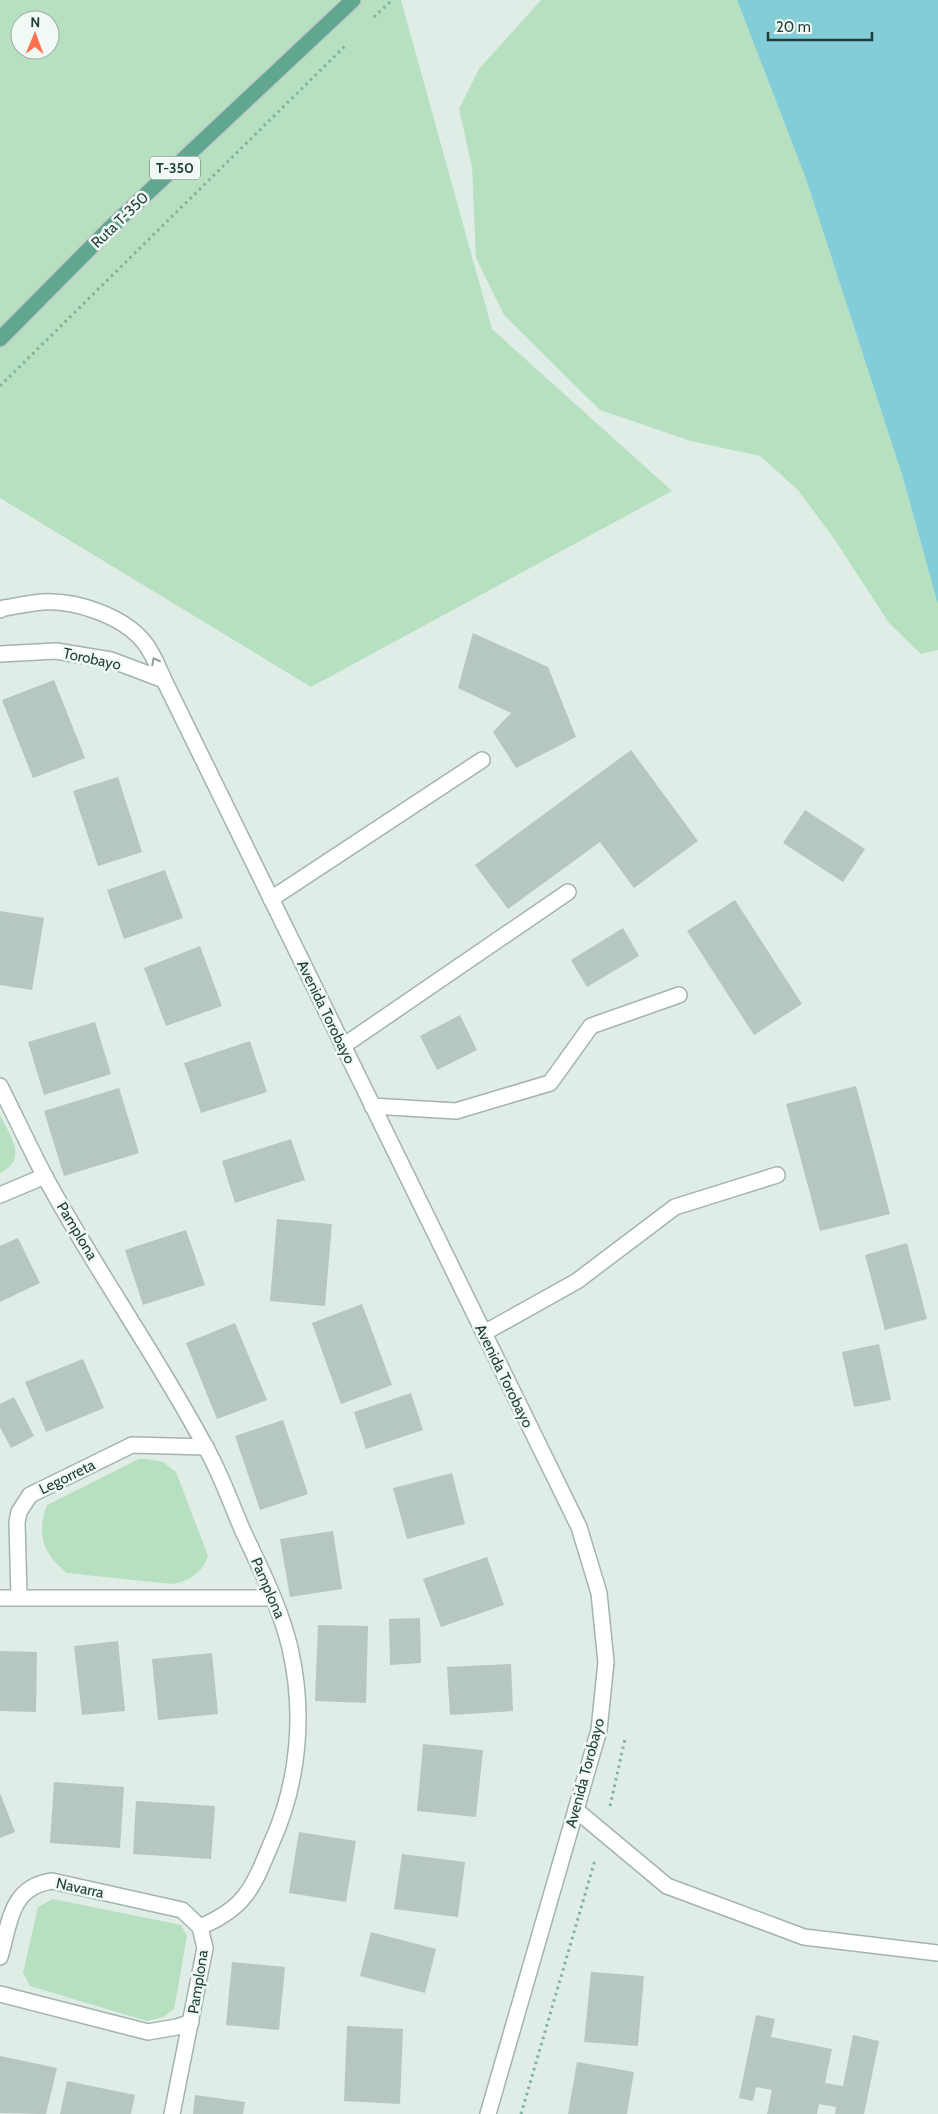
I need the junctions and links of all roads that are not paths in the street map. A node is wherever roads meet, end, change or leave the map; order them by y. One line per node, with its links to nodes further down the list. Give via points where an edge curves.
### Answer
1 (353, 0): 2 (main road, Ruta T-350 / T-350, via 109,229)
2 (0, 339)
3 (0, 610): 5 (street, one-way to 3, via 144,642 110,616 78,606 44,602)
4 (0, 654): 5 (street, Torobayo, via 56,651 111,660)
5 (164, 680): 8 (street, Avenida Torobayo)
6 (482, 760): 8 (street)
7 (568, 892): 10 (street)
8 (271, 899): 10 (street, Avenida Torobayo)
9 (679, 995): 12 (street, via 591,1026 550,1083 456,1111)
10 (343, 1046): 12 (street, Avenida Torobayo)
11 (0, 1086): 14 (street, Pamplona)
12 (372, 1106): 16 (street, Avenida Torobayo)
13 (777, 1175): 16 (street, via 675,1207 577,1281)
14 (45, 1176): 15 (street); 17 (street, Pamplona)
15 (0, 1196)
16 (484, 1333): 21 (street, Avenida Torobayo, via 579,1527 599,1593 606,1662 599,1730)
17 (206, 1447): 18 (street, Legorreta, via 132,1445 30,1495 19,1512 17,1522); 20 (street, Pamplona)
18 (19, 1597): 19 (street); 20 (street)
19 (0, 1598)
20 (273, 1598): 22 (street, Pamplona, via 290,1650 296,1685 298,1732 289,1795 278,1830 246,1896 233,1910)
21 (576, 1810): 23 (street, via 668,1886 804,1937); 28 (street, Avenida Torobayo)
22 (200, 1927): 24 (street, Navarra, via 182,1910 52,1881 32,1887 16,1901); 26 (street, Pamplona, via 205,1948)
23 (938, 1953)
24 (0, 1957)
25 (0, 1994): 26 (street, via 148,2032)
26 (191, 2022): 27 (street, Pamplona)
27 (172, 2114)
28 (488, 2114)

